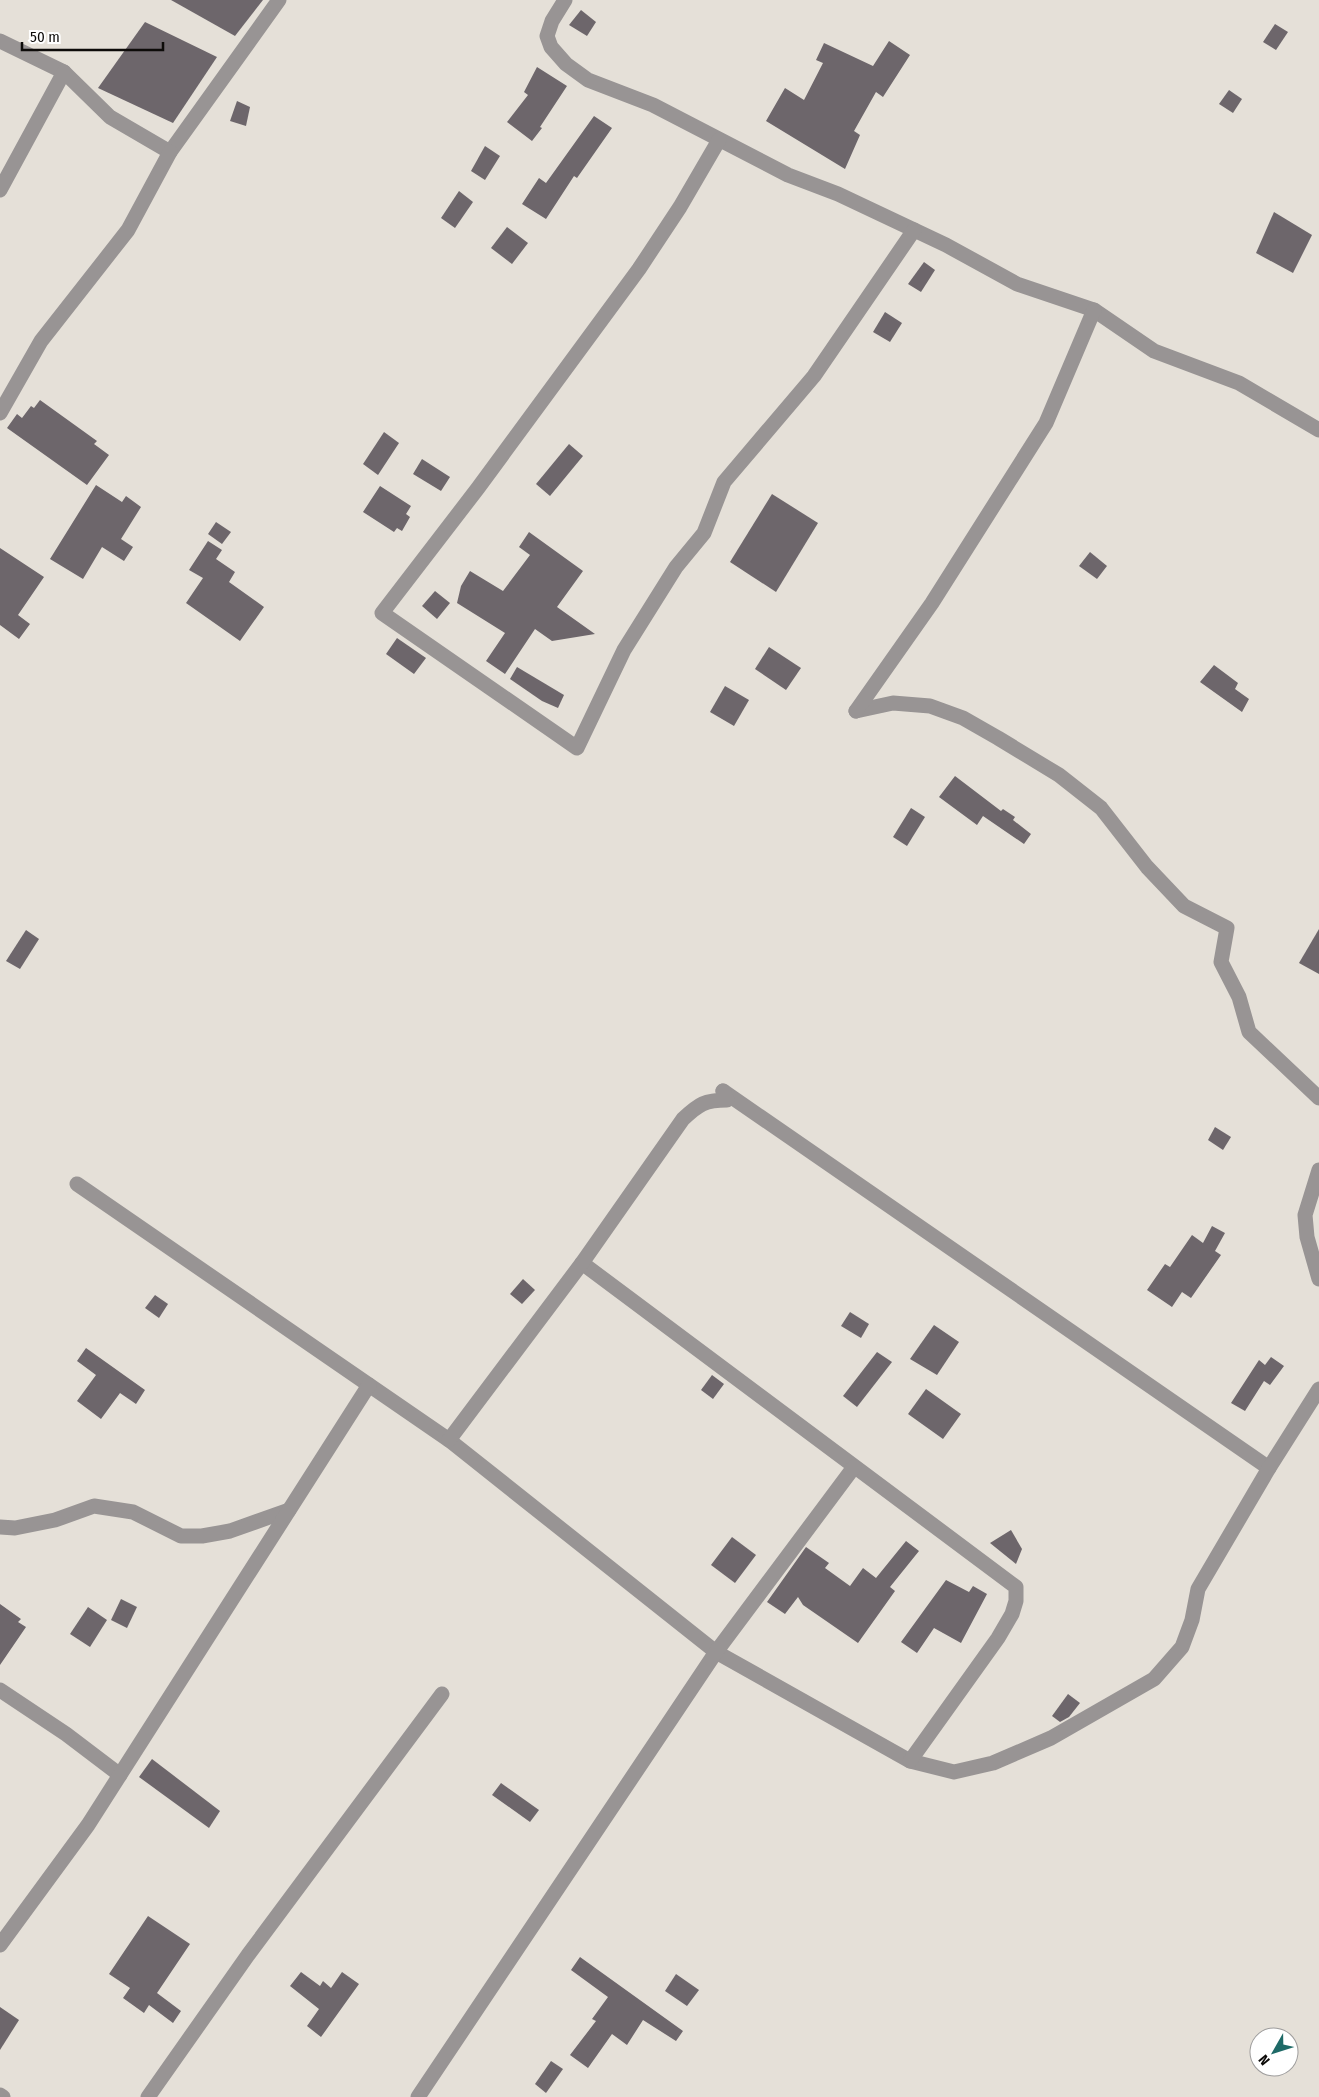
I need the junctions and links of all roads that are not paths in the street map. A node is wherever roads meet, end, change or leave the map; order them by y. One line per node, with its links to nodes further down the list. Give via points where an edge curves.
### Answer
1 (279, 0): 6 (street)
2 (565, 0): 5 (street, via 547,36 550,47 566,64 588,80 653,105)
3 (0, 41): 4 (street)
4 (64, 72): 6 (street, via 110,117); 7 (street)
5 (719, 140): 8 (street, via 788,175 838,194); 8 (street, via 649,254 382,613 577,748 624,650 676,567 704,533 724,482 814,376)
6 (170, 152): 10 (street, via 128,230 41,341)
7 (0, 190)
8 (914, 230): 9 (street, via 1017,284)
9 (1094, 310): 11 (street, via 1154,351 1239,383); 12 (street, via 1046,423 932,603 856,711 894,703 930,706 963,718 1059,775 1101,808 1147,867 1184,906 1227,928 1221,962 1239,997 1249,1032)
10 (0, 413)
11 (1319, 430)
12 (1319, 1098)
13 (1319, 1170): 16 (street, via 1304,1215)
14 (77, 1184): 17 (street)
15 (582, 1263): 19 (street); 20 (street); 21 (street, via 684,1119 697,1105 727,1100 724,1090)
16 (1319, 1279)
17 (369, 1385): 19 (street); 22 (street)
18 (1319, 1389): 21 (street)
19 (449, 1440): 24 (street)
20 (854, 1467): 24 (street); 27 (street, via 1016,1587 1012,1614 998,1638)
21 (1270, 1468): 27 (street, via 1198,1589 1182,1647 1154,1679 1051,1738 993,1763 954,1772)
22 (289, 1510): 23 (street, via 230,1531 202,1536 181,1536 133,1512 94,1506 55,1520 15,1528); 28 (street)
23 (0, 1527)
24 (716, 1652): 27 (street); 31 (street)
25 (0, 1690): 28 (street)
26 (442, 1694): 30 (street, via 248,1955)
27 (910, 1761)
28 (120, 1775): 29 (street, via 88,1825)
29 (0, 1945)
30 (148, 2097)
31 (418, 2097)

